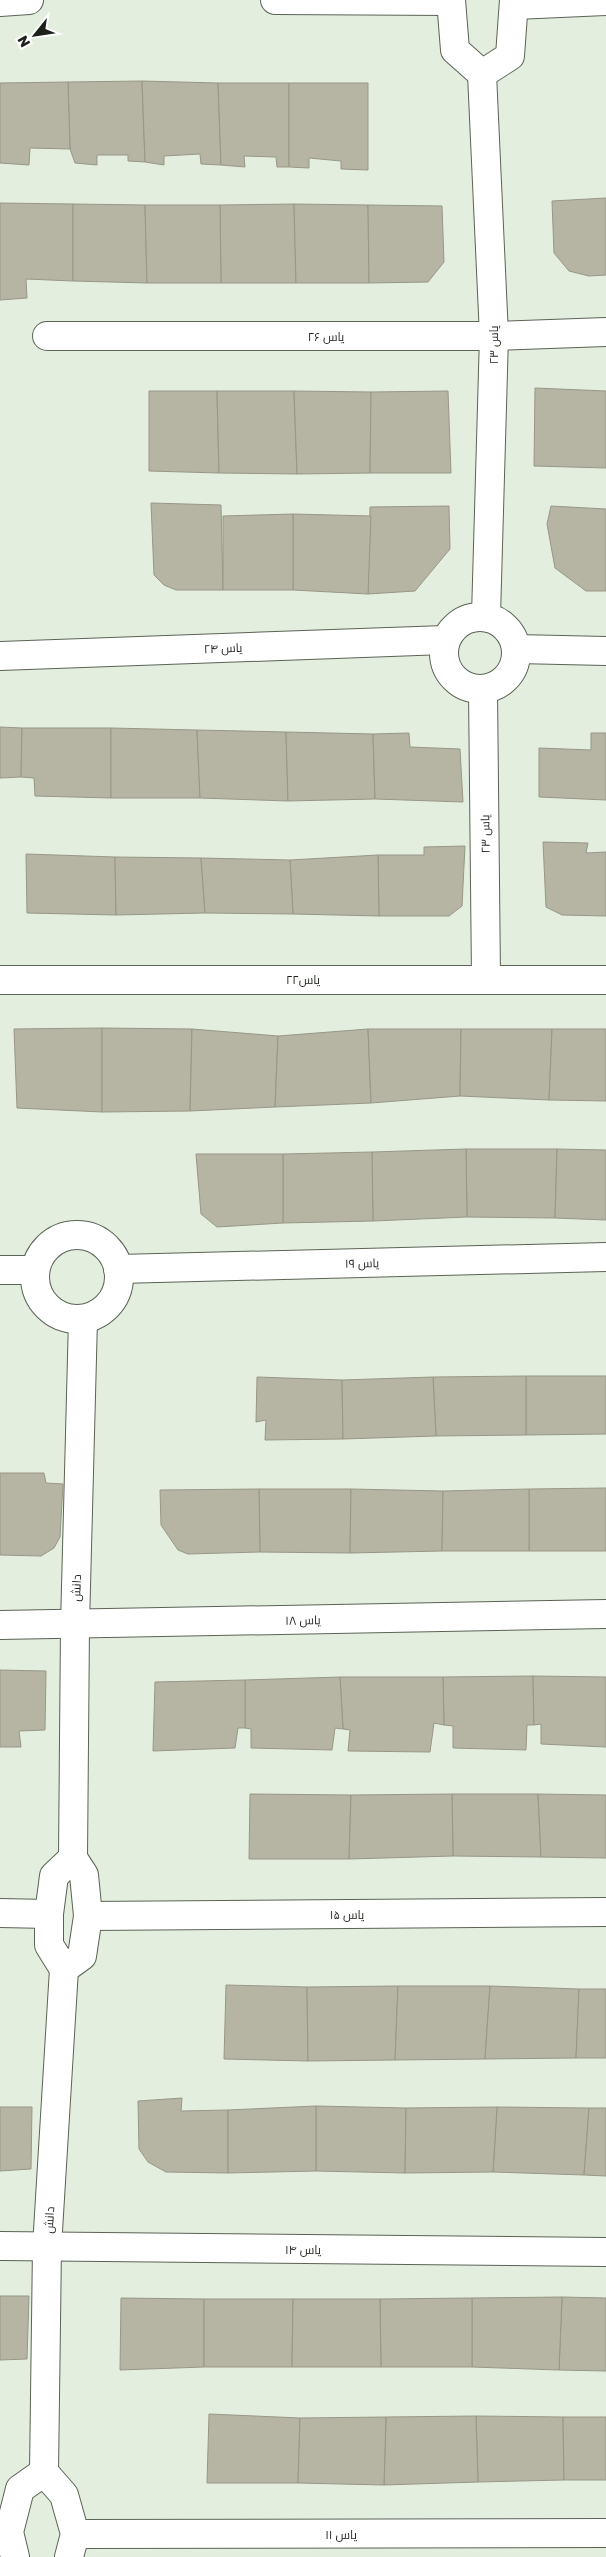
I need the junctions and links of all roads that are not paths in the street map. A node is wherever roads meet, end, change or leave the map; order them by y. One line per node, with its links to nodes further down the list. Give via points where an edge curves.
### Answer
1 (29, 0): 5 (street)
2 (275, 0): 3 (street)
3 (451, 0): 7 (street, via 455,50)
4 (606, 1): 6 (street)
5 (0, 2)
6 (515, 2): 7 (street, via 510,56)
7 (482, 74): 10 (street, یاس ۲۳)
8 (606, 332): 10 (street, یاس ۲۶)
9 (47, 336): 10 (street, یاس ۲۶)
10 (494, 336): 11 (street, یاس ۲۳)
11 (486, 616): 12 (street, via 469,618 454,626); 13 (street, via 500,622 512,634)
12 (445, 640): 15 (street, یاس ۲۴); 16 (street, via 443,659 450,676 465,687)
13 (517, 650): 14 (street); 16 (street, via 514,669 501,683)
14 (606, 651)
15 (0, 656)
16 (483, 690): 17 (street, یاس ۲۳)
17 (486, 978): 18 (street, یاس۲۲); 19 (street, یاس۲۲)
18 (0, 980)
19 (606, 980)
20 (606, 1257): 21 (street, یاس ۱۹)
21 (118, 1269): 23 (street, via 103,1244 90,1237 76,1236 62,1238 49,1246 40,1256); 24 (street, via 115,1295 107,1307)
22 (0, 1270): 23 (street)
23 (35, 1270): 24 (street, via 35,1283 46,1307 57,1315)
24 (83, 1319): 27 (street, دانش)
25 (606, 1614): 27 (street, یاس ۱۸)
26 (0, 1625): 27 (street, یاس ۱۸)
27 (75, 1625): 28 (street, دانش)
28 (74, 1858): 31 (street, via 54,1876); 32 (street, via 84,1875)
29 (606, 1912): 32 (street, یاس ۱۵)
30 (0, 1913): 31 (street)
31 (49, 1914): 33 (street, via 49,1945)
32 (88, 1916): 33 (street, via 82,1956)
33 (64, 1969): 35 (street, دانش)
34 (0, 2246): 35 (street, یاس ۱۴)
35 (47, 2247): 36 (street, یاس ۱۴); 37 (street, دانش)
36 (606, 2252)
37 (44, 2472): 39 (street, via 20,2490); 40 (street, via 64,2494)
38 (606, 2533): 40 (street, یاس ۱۱)
39 (8, 2540)
40 (72, 2546)

